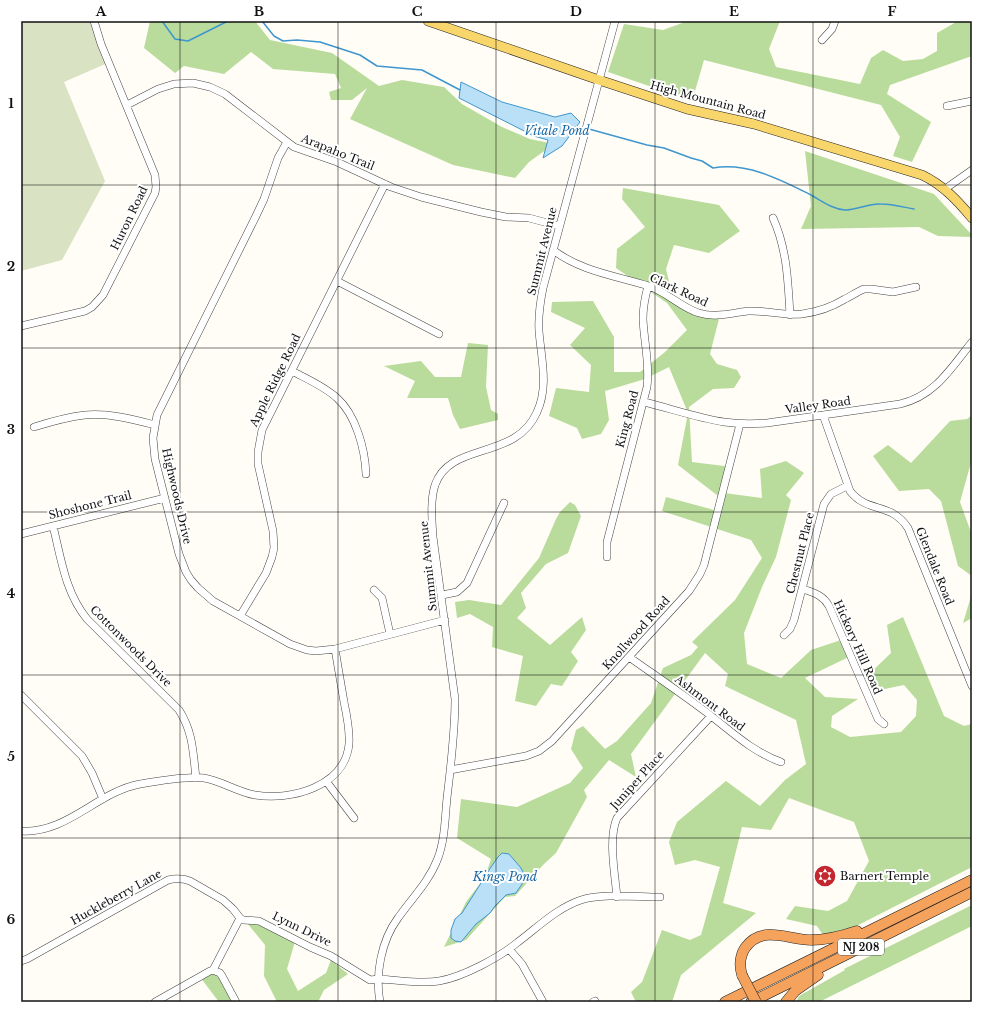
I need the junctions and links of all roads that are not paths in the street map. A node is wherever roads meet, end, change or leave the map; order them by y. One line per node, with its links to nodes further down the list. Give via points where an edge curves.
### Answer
1 (94, 21): 8 (street, Huron Road)
2 (428, 21): 6 (main road, High Mountain Road)
3 (615, 21): 6 (street, Summit Avenue)
4 (834, 21): 5 (street, via 832,29)
5 (822, 40)
6 (599, 80): 13 (main road, High Mountain Road, via 687,109 754,124 853,153 922,175); 16 (street, Summit Avenue)
7 (972, 101): 9 (street)
8 (126, 105): 10 (street, Arapaho Trail, via 169,85 202,84 225,94); 22 (street, Huron Road, via 156,175 154,193 98,301 86,311)
9 (947, 106)
10 (287, 142): 12 (street, Arapaho Trail); 29 (street, Highwoods Drive, via 278,158 264,200 162,404)
11 (972, 170): 13 (street)
12 (385, 184): 16 (street, Arapaho Trail, via 421,198); 18 (street, Apple Ridge Road)
13 (945, 189): 15 (main road, High Mountain Road)
14 (774, 218): 21 (street, via 785,252)
15 (972, 218)
16 (559, 226): 17 (street, Summit Avenue)
17 (553, 250): 19 (street, Clark Road, via 562,257 586,267); 40 (street, Summit Avenue, via 539,314 543,387 537,413 517,437 452,463 442,473 435,486 433,531)
18 (337, 281): 23 (street); 25 (street, Apple Ridge Road)
19 (648, 286): 21 (street, Clark Road, via 668,295 692,311 707,315 754,311); 26 (street, King Road, via 643,308 649,367)
20 (916, 287): 21 (street, Clark Road, via 893,292 864,289 824,309)
21 (790, 315)
22 (21, 326)
23 (439, 334)
24 (972, 342): 27 (street, Valley Road, via 938,384 918,398 900,404)
25 (292, 371): 31 (street, via 343,403 356,426); 41 (street, Apple Ridge Road, via 259,440 260,474 274,539 272,557 266,573)
26 (644, 402): 28 (street, Valley Road, via 709,419); 37 (street, King Road, via 607,542)
27 (823, 415): 28 (street, Valley Road); 32 (street, Glendale Road)
28 (740, 424): 46 (street, Knollwood Road, via 700,574 689,591)
29 (155, 425): 30 (street, via 96,414); 33 (street, Highwoods Drive, via 154,454)
30 (34, 427)
31 (366, 474)
32 (847, 486): 38 (street, Chestnut Place, via 831,494 824,504); 47 (street, Glendale Road, via 860,501 892,512 908,528)
33 (165, 498): 35 (street, Shoshone Trail); 41 (street, Highwoods Drive, via 179,554 189,576 205,595)
34 (504, 503): 40 (street, via 467,583 457,592)
35 (53, 526): 36 (street, Shoshone Trail); 53 (street, Cottonwoods Drive, via 67,584 80,611 173,702 184,718 192,740)
36 (21, 534)
37 (607, 557)
38 (803, 589): 44 (street, Chestnut Place, via 794,620); 50 (street, Hickory Hill Road, via 822,596 829,606 878,719)
39 (374, 590): 43 (street, via 382,598)
40 (442, 595): 42 (street, Summit Avenue)
41 (240, 616): 45 (street, Highwoods Drive, via 298,648 316,651)
42 (445, 620): 43 (street, Highwoods Drive); 52 (street, Summit Avenue, via 455,698)
43 (390, 634): 45 (street, Highwoods Drive)
44 (784, 635)
45 (335, 649): 54 (street, via 349,744 343,764)
46 (629, 657): 49 (street, Ashmont Road); 52 (street, Knollwood Road, via 546,747 526,756)
47 (972, 686)
48 (21, 695): 55 (street, via 82,756)
49 (711, 716): 51 (street, Ashmont Road, via 749,746); 61 (street, Juniper Place, via 617,818 612,836)
50 (884, 724)
51 (781, 762)
52 (450, 770): 70 (street, Summit Avenue, via 439,857 429,878 391,929 382,954)
53 (196, 778): 54 (street, via 213,780 246,793 267,796 299,793); 55 (street, via 139,784)
54 (326, 781): 56 (street)
55 (103, 799): 57 (street, via 55,826 39,831)
56 (354, 818)
57 (21, 831)
58 (972, 874): 63 (highway)
59 (972, 880): 63 (highway, NJ 208)
60 (972, 892): 66 (highway, NJ 208)
61 (617, 897): 62 (street, Lynn Drive); 67 (street, Lynn Drive, via 588,898 573,904 545,920)
62 (660, 897)
63 (929, 901): 65 (highway, NJ 208)
64 (240, 918): 68 (street, Huckleberry Lane, via 223,900 190,881 174,879); 69 (street); 70 (street, Lynn Drive, via 259,921 331,956 370,980)
65 (891, 920): 77 (highway, NJ 208); 79 (highway, bridge, via 826,939 800,939 771,934 760,936 750,942 744,951 740,966)
66 (898, 929): 78 (highway, NJ 208); 80 (highway, via 794,991)
67 (508, 949): 70 (street, Lynn Drive, via 450,979 428,982); 76 (street, via 522,964)
68 (21, 961)
69 (213, 970): 72 (street); 73 (street, via 220,973)
70 (379, 979): 71 (street, Summit Avenue)
71 (378, 992): 74 (street, Summit Avenue); 75 (street, Summit Avenue)
72 (155, 1002)
73 (236, 1002)
74 (377, 1002)
75 (380, 1002)
76 (542, 1002)
77 (725, 1002)
78 (750, 1002)
79 (756, 1002)
80 (786, 1002)

